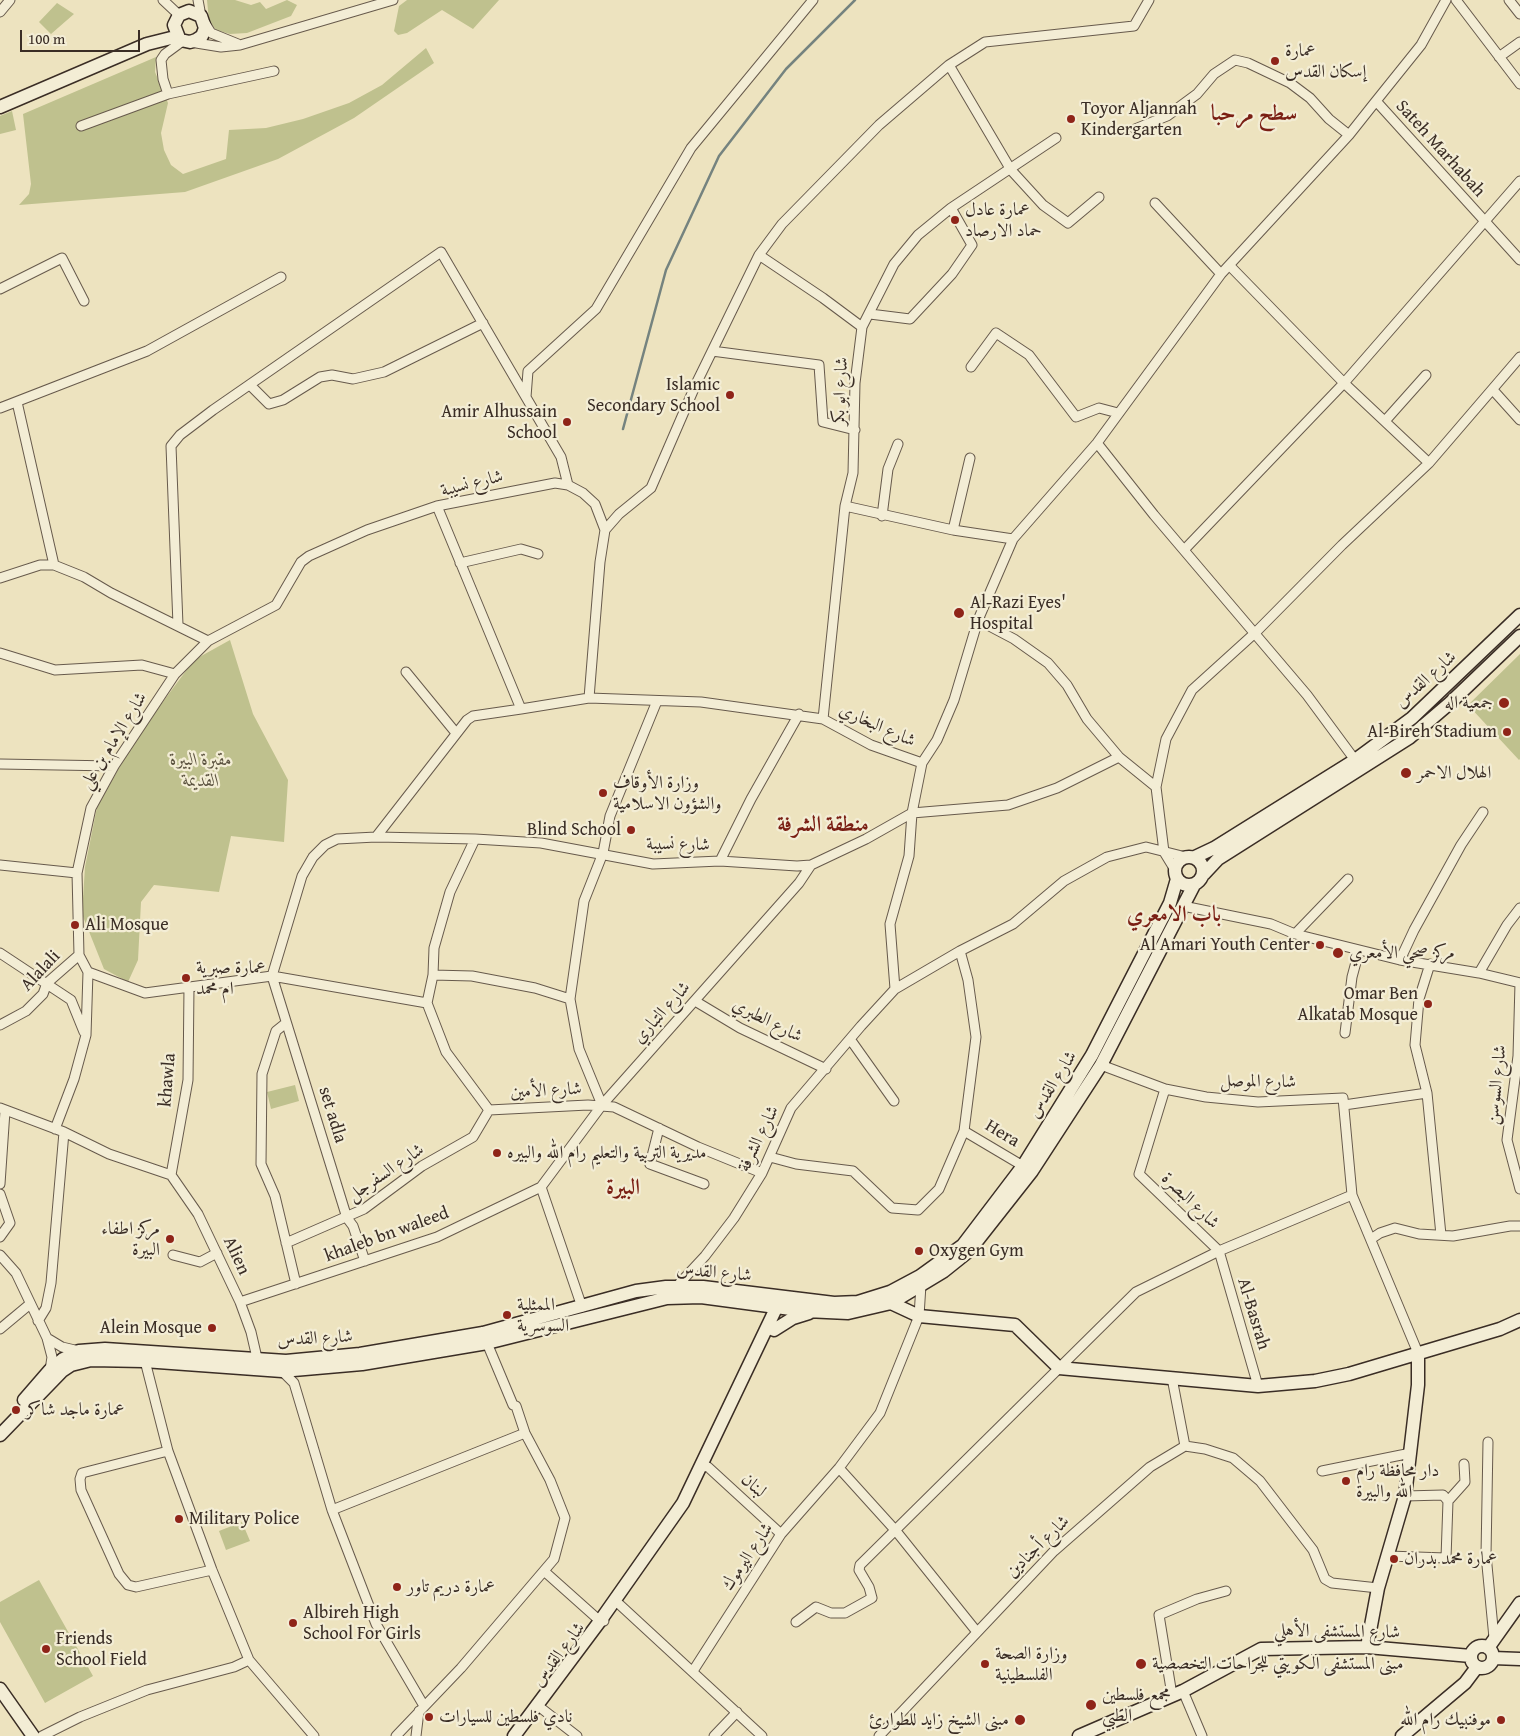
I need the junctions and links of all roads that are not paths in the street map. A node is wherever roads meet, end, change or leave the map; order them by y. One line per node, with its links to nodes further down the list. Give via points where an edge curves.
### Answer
1 (10, 0): 11 (street)
2 (163, 0): 13 (street)
3 (192, 0): 13 (street)
4 (198, 0): 14 (street)
5 (393, 0): 18 (street)
6 (813, 0): 53 (street, via 691,148 596,309 528,371)
7 (1149, 0): 20 (street, via 1134,26 985,42)
8 (1446, 0): 24 (street, Sateh Marhabah, via 1421,45)
9 (1456, 0): 19 (street)
10 (1509, 0): 12 (street)
11 (0, 12)
12 (1520, 14)
13 (179, 17): 14 (main road, via 194,12); 15 (main road); 17 (main road)
14 (203, 19): 15 (main road, via 202,36); 18 (street, via 211,33)
15 (184, 40): 17 (main road, via 162,39); 18 (street, via 221,47); 23 (street, via 161,60)
16 (1520, 42): 19 (street)
17 (147, 44): 25 (main road)
18 (240, 45)
19 (1499, 56): 22 (street)
20 (949, 64): 30 (street); 36 (street, via 898,106 822,181 782,224)
21 (274, 71): 23 (street)
22 (1520, 84)
23 (168, 94): 26 (street)
24 (1376, 101): 28 (street); 35 (street, Sateh Marhabah)
25 (0, 107)
26 (81, 126)
27 (1135, 129): 28 (street, via 1167,116 1197,94 1214,74 1235,60 1290,84)
28 (1349, 135): 38 (street)
29 (1056, 138): 30 (street, شارع ابو بكر)
30 (1011, 170): 32 (street, via 1043,205 1068,223); 34 (street, شارع ابو بكر)
31 (1520, 181): 35 (street)
32 (1099, 197)
33 (1155, 203): 39 (street)
34 (951, 208): 43 (street, شارع ابو بكر, via 918,235 894,264); 43 (street, via 972,244 952,274 910,319)
35 (1483, 221): 37 (street, Sateh Marhabah); 50 (street)
36 (760, 255): 45 (street); 46 (street)
37 (1520, 260)
38 (1230, 266): 39 (street); 50 (street)
39 (1221, 274): 56 (street)
40 (281, 277): 54 (street, via 148,351)
41 (0, 289): 42 (street, via 62,258)
42 (84, 301)
43 (870, 314): 45 (street, شارع ابو بكر)
44 (483, 324): 51 (street, via 384,372 352,379 332,375 320,377 282,400 269,404); 51 (street, via 441,252); 53 (street)
45 (862, 327): 59 (street, شارع ابو بكر, via 855,383)
46 (712, 351): 59 (street, via 819,365 823,422); 68 (street, via 651,488)
47 (1520, 357): 52 (street)
48 (971, 367): 56 (street, via 996,333 1029,355 1076,417 1099,408)
49 (1426, 375): 58 (street)
50 (1344, 383): 58 (street); 71 (street)
51 (250, 384): 78 (street, via 180,435 171,446)
52 (1493, 390): 57 (street); 63 (street)
53 (526, 397): 64 (street, via 561,457)
54 (17, 402): 55 (street); 74 (street)
55 (0, 408)
56 (1118, 413): 60 (street)
57 (1520, 420)
58 (1385, 421): 63 (street)
59 (855, 430): 66 (street, شارع ابو بكر, via 853,473)
60 (1098, 443): 70 (street); 71 (street)
61 (898, 444): 67 (street, via 888,469)
62 (970, 458): 69 (street)
63 (1429, 463): 79 (street)
64 (568, 485): 65 (street, شارع نسيبة, via 554,483); 68 (street, via 594,504)
65 (437, 506): 73 (street, شارع نسيبة); 81 (street, شارع الإمام بن علي, via 367,530 309,556 301,562 276,605)
66 (845, 506): 67 (street); 89 (street, شارع البخاري)
67 (882, 516): 69 (street)
68 (605, 530): 85 (street)
69 (952, 530): 70 (street)
70 (1013, 539): 77 (street)
71 (1184, 550): 79 (street)
72 (538, 554): 73 (street, via 521,549)
73 (460, 563): 87 (street, شارع نسيبة)
74 (54, 565): 75 (street, via 40,565); 78 (street)
75 (0, 578)
76 (1520, 616): 92 (main road, شارع القدس, via 1412,718)
77 (978, 620): 91 (street, via 1014,639 1048,663 1067,685 1086,719); 93 (street, via 954,700 937,740)
78 (178, 625): 81 (street)
79 (1256, 632): 92 (street); 96 (street, via 1192,690 1166,739)
80 (1520, 636): 108 (main road, شارع القدس, via 1409,738 1218,859)
81 (208, 641): 84 (street, شارع الإمام بن علي)
82 (0, 653): 84 (street, via 55,670 142,664)
83 (406, 672): 90 (street)
84 (175, 674): 95 (street, شارع الإمام بن علي)
85 (588, 698): 86 (street); 87 (street)
86 (657, 701): 88 (street, via 701,702); 102 (street, via 610,816)
87 (521, 709): 90 (street, via 473,716)
88 (799, 714): 89 (street); 104 (street)
89 (823, 719): 93 (street, شارع البخاري, via 871,745)
90 (456, 733): 99 (street)
91 (1119, 757): 96 (street); 98 (street, via 1057,788 1008,805)
92 (1355, 760): 103 (main road, شارع القدس, via 1214,848)
93 (922, 763): 98 (street, شارع البخاري)
94 (0, 764): 95 (street)
95 (114, 766): 107 (street, شارع الإمام بن علي, via 91,808)
96 (1156, 787): 101 (street)
97 (1483, 812): 119 (street, via 1434,892)
98 (912, 813): 106 (street, شارع نسيبة); 128 (street, شارع البخاري, via 909,856 890,924)
99 (376, 837): 100 (street); 124 (street, via 337,839 313,857 302,876)
100 (475, 839): 102 (street, via 541,843); 123 (street, via 450,892 434,948)
101 (1164, 852): 103 (street); 109 (street); 115 (street, via 1146,847 1107,857 1064,881 1013,924)
102 (603, 853): 104 (street, شارع نسيبة, via 653,864); 129 (street, شارع الأمين, via 584,901)
103 (1190, 857): 108 (main road, via 1202,864); 109 (main road, via 1178,862)
104 (720, 861): 106 (street, شارع نسيبة)
105 (0, 865): 107 (street)
106 (811, 865): 130 (street, شارع التباري, via 799,883)
107 (77, 873): 118 (street, شارع الإمام بن علي)
108 (1204, 874): 111 (main road)
109 (1176, 875): 111 (main road, via 1184,885); 150 (main road, شارع القدس, via 1170,903 1092,1055)
110 (1348, 879): 114 (street)
111 (1194, 885): 112 (main road, شارع القدس)
112 (1182, 906): 114 (street, via 1271,924); 137 (main road, شارع القدس)
113 (1520, 908): 122 (street)
114 (1296, 934): 116 (street)
115 (960, 951): 128 (street); 148 (street, via 968,980 976,1038)
116 (1359, 951): 119 (street); 134 (street, via 1352,977)
117 (0, 953): 126 (street)
118 (80, 955): 121 (street); 126 (street, Alalali)
119 (1400, 960): 120 (street)
120 (1430, 964): 122 (street); 140 (street, via 1419,999 1415,1045)
121 (88, 972): 127 (street, via 145,992); 135 (street)
122 (1479, 973): 125 (street)
123 (433, 975): 129 (street, via 472,976 535,988); 131 (street)
124 (272, 976): 127 (street); 131 (street); 132 (street, set adla)
125 (1520, 982): 156 (street, شارع السوسن, via 1518,1056 1507,1140)
126 (46, 983): 133 (street, Alalali, via 43,994 26,1011); 135 (street, via 71,1000)
127 (189, 987): 152 (street, khawla, via 188,1080)
128 (895, 990): 136 (street, شارع الشرفة)
129 (570, 999): 142 (street, شارع الأمين, via 579,1049)
130 (695, 1000): 138 (street, شارع الطبري, via 740,1028); 142 (street, شارع التباري)
131 (427, 1004): 145 (street, شارع الأمين, via 446,1052)
132 (286, 1023): 159 (street, set adla); 164 (street, via 276,1031 262,1074 260,1122 261,1164 275,1196)
133 (0, 1025)
134 (1345, 1033)
135 (86, 1035): 147 (street)
136 (850, 1039): 138 (street, شارع الشرفة); 141 (street)
137 (1101, 1065): 139 (street); 150 (main road, شارع القدس)
138 (826, 1069): 149 (street, شارع الشرفة, via 791,1108)
139 (1165, 1089): 143 (street, شارع الموصل, via 1258,1102 1343,1098); 165 (street, شارع البصرة, via 1139,1174)
140 (1427, 1093): 143 (street); 161 (street)
141 (894, 1101)
142 (602, 1105): 145 (street, شارع الأمين); 146 (street, via 614,1107); 155 (street, شارع التباري)
143 (1344, 1105): 158 (street)
144 (3, 1109): 147 (street); 153 (street)
145 (489, 1110): 159 (street, شارع السفرجل, via 473,1137 422,1166)
146 (659, 1128): 151 (street, via 698,1148); 154 (street, via 650,1164)
147 (59, 1130): 152 (street, via 109,1154); 184 (street, via 50,1283 46,1308)
148 (964, 1130): 149 (street, via 939,1189 918,1210 892,1208 854,1171 796,1164); 150 (street, Hera)
149 (770, 1157): 151 (street, شارع الشرفة)
150 (1028, 1169): 172 (main road, شارع القدس, via 969,1251); 175 (main road, شارع القدس, via 963,1245 920,1276 890,1292 858,1302)
151 (762, 1173): 169 (street, شارع الشرفة, via 726,1230)
152 (172, 1175): 166 (street, Alien, via 198,1214)
153 (0, 1184)
154 (704, 1184)
155 (541, 1187): 170 (street, khaleb bn waleed, via 437,1237); 180 (street)
156 (1520, 1188)
157 (0, 1194): 162 (street, via 10,1223)
158 (1352, 1195): 163 (street); 165 (street)
159 (347, 1218): 164 (street, شارع السفرجل); 170 (street, set adla)
160 (1520, 1226): 161 (street)
161 (1441, 1235): 163 (street, via 1395,1228)
162 (0, 1237)
163 (1371, 1240): 190 (street)
164 (286, 1243): 171 (street)
165 (1219, 1251): 193 (street, via 1136,1292); 199 (street, Al-Basrah)
166 (217, 1253): 168 (street, via 200,1262); 176 (street, Alien)
167 (0, 1255): 179 (street, via 16,1273)
168 (173, 1255)
169 (705, 1256): 173 (street, شارع الشرفة); 174 (street, via 694,1278)
170 (365, 1261): 171 (street, khaleb bn waleed)
171 (296, 1284): 176 (street, khaleb bn waleed)
172 (921, 1285): 178 (main road, شارع القدس); 182 (street, شارع اليرموك)
173 (678, 1286): 174 (main road, شارع القدس); 180 (main road, شارع القدس, via 636,1291)
174 (701, 1287): 175 (main road, شارع القدس)
175 (780, 1301): 177 (main road, شارع القدس); 181 (main road, شارع القدس); 186 (main road)
176 (240, 1302): 192 (street, Alien)
177 (756, 1303): 186 (main road); 188 (main road, شارع القدس, via 701,1297 667,1298)
178 (891, 1303): 181 (main road, شارع القدس, via 848,1313); 182 (main road)
179 (30, 1304): 184 (street); 185 (street)
180 (582, 1307): 188 (main road, شارع القدس)
181 (817, 1311): 186 (main road)
182 (919, 1316): 193 (main road, via 1015,1324); 209 (street, شارع اليرموك, via 880,1413)
183 (1520, 1320): 190 (main road)
184 (38, 1321): 187 (street)
185 (0, 1329)
186 (771, 1329): 208 (main road)
187 (47, 1338): 189 (street, via 62,1347); 194 (street, via 52,1357)
188 (485, 1338): 192 (main road, شارع القدس); 195 (main road, شارع القدس, via 362,1364); 201 (street)
189 (79, 1351): 191 (main road, شارع القدس, via 105,1349); 194 (main road, شارع القدس, via 62,1359)
190 (1418, 1353): 199 (main road, via 1315,1382); 206 (main road)
191 (144, 1356): 192 (main road, شارع القدس); 202 (main road, شارع القدس, via 91,1360 71,1365); 205 (street)
192 (258, 1363): 196 (main road, شارع القدس)
193 (1060, 1368): 197 (main road); 214 (street)
194 (50, 1370): 200 (main road, شارع القدس)
195 (302, 1370): 196 (main road, شارع القدس); 198 (street)
196 (282, 1371): 198 (street)
197 (1172, 1378): 199 (main road); 204 (street)
198 (294, 1383): 213 (street)
199 (1258, 1386)
200 (0, 1426)
201 (525, 1432): 213 (street); 218 (street, via 565,1518 554,1559)
202 (0, 1435)
203 (1488, 1442): 227 (street, via 1486,1555)
204 (1185, 1446): 219 (street, via 1233,1458 1260,1481 1313,1550 1325,1579 1332,1583); 225 (street, شارع أجنادين, via 1150,1467 1070,1537)
205 (168, 1451): 217 (street); 217 (street, via 82,1473 81,1490 119,1574 128,1585 136,1587)
206 (1411, 1453): 210 (street); 211 (main road)
207 (1464, 1464): 212 (street, via 1465,1482)
208 (704, 1466): 215 (street, لبنان); 221 (main road)
209 (839, 1468): 214 (street); 215 (street, شارع اليرموك)
210 (1322, 1470)
211 (1405, 1496): 212 (street, via 1443,1495); 216 (main road)
212 (1448, 1501): 216 (street, via 1446,1558)
213 (332, 1510): 235 (street, via 376,1624)
214 (896, 1532): 224 (street, via 860,1565 872,1598 845,1613 831,1613 816,1607); 225 (street)
215 (781, 1534): 231 (street, شارع اليرموك)
216 (1388, 1556): 219 (main road)
217 (212, 1570): 229 (street)
218 (544, 1571): 223 (street); 235 (street, via 461,1668)
219 (1378, 1588): 226 (main road)
220 (1226, 1591): 233 (street, via 1196,1599 1159,1616)
221 (616, 1603): 223 (main road); 231 (street)
222 (1520, 1603): 227 (main road)
223 (603, 1621): 234 (main road)
224 (796, 1622)
225 (977, 1632): 247 (street, شارع أجنادين)
226 (1367, 1647): 230 (main road, شارع المستشفى الأهلي); 233 (main road, شارع المستشفى الأهلي, via 1262,1649)
227 (1491, 1648): 228 (main road); 230 (main road, via 1479,1647); 230 (main road, via 1492,1662 1485,1668)
228 (1520, 1659)
229 (249, 1660): 238 (street, via 147,1690); 239 (street)
230 (1474, 1661): 250 (main road, via 1466,1683)
231 (692, 1671): 236 (street)
232 (0, 1689): 237 (main road)
233 (1178, 1693): 248 (main road, شارع المستشفى الأهلي); 249 (street)
234 (539, 1707): 242 (main road); 243 (main road, شارع القدس); 244 (street)
235 (422, 1708): 240 (street); 241 (street)
236 (737, 1712): 245 (street); 246 (street)
237 (32, 1736)
238 (42, 1736)
239 (314, 1736)
240 (396, 1736)
241 (416, 1736)
242 (514, 1736)
243 (522, 1736)
244 (577, 1736)
245 (714, 1736)
246 (762, 1736)
247 (879, 1736)
248 (1079, 1736)
249 (1202, 1736)
250 (1402, 1736)

